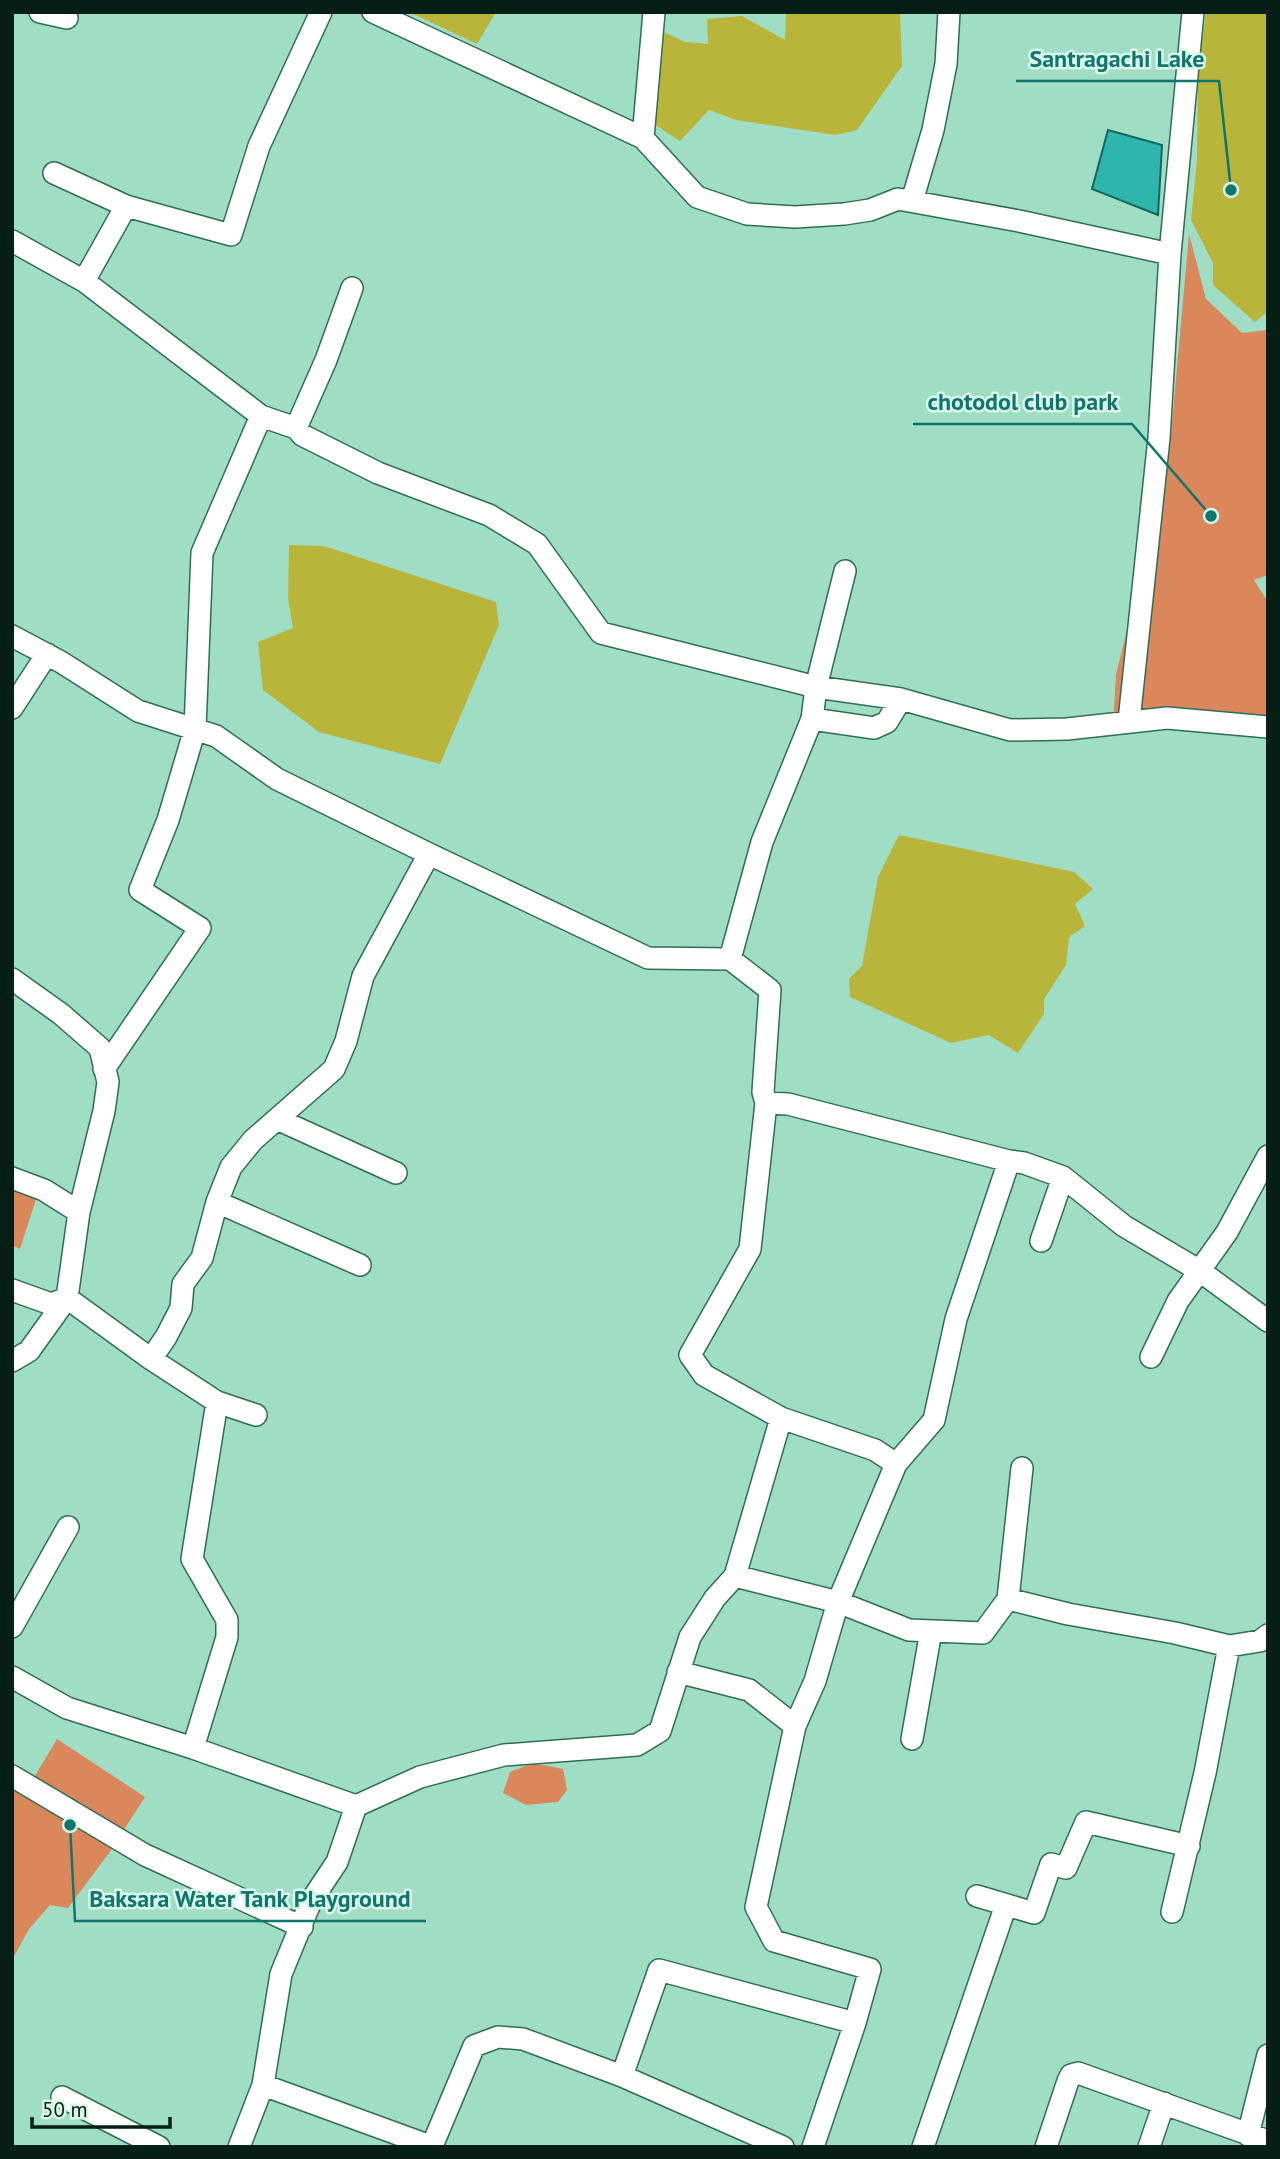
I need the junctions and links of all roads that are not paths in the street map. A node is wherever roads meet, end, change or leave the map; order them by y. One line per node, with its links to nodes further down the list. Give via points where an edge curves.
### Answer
1 (40, 12): 7 (street)
2 (321, 12): 11 (street, via 259,146 231,235)
3 (373, 12): 8 (street)
4 (654, 12): 8 (street)
5 (949, 12): 10 (street, via 946,64)
6 (1193, 12): 13 (street)
7 (67, 18)
8 (643, 138): 10 (street, via 697,197 747,214 844,214 898,199)
9 (54, 173): 11 (street)
10 (912, 201): 13 (street)
11 (127, 206): 14 (street)
12 (12, 241): 14 (street)
13 (1170, 254): 25 (street, via 1158,438)
14 (84, 281): 16 (street)
15 (352, 288): 17 (street)
16 (261, 416): 17 (street); 27 (street, via 202,553)
17 (296, 428): 21 (street, via 378,473 489,515 537,544 601,633)
18 (845, 571): 21 (street)
19 (12, 636): 20 (street)
20 (47, 654): 23 (street); 27 (street, via 138,711)
21 (816, 687): 22 (street); 24 (street)
22 (901, 699): 24 (street, via 887,722 874,728); 25 (street, via 1010,730)
23 (12, 708)
24 (812, 719): 29 (street, via 762,842)
25 (1129, 721): 26 (street, via 1167,718)
26 (1268, 726)
27 (195, 729): 28 (street, via 216,736 277,779); 31 (street, via 168,820 140,890 200,928)
28 (429, 854): 29 (street, via 648,958); 33 (street, via 363,975 334,1069)
29 (730, 959): 32 (street, via 769,990)
30 (12, 979): 31 (street, via 100,1048)
31 (104, 1069): 40 (street, via 108,1082 104,1111)
32 (766, 1103): 35 (street, via 788,1104); 52 (street, via 750,1249 690,1355 704,1375)
33 (277, 1119): 36 (street); 39 (street, via 231,1167)
34 (1268, 1156): 43 (street)
35 (1009, 1161): 37 (street); 53 (street, via 956,1319 934,1420)
36 (396, 1173)
37 (1063, 1177): 41 (street); 43 (street, via 1124,1226)
38 (12, 1178): 40 (street)
39 (218, 1202): 42 (street); 48 (street, via 202,1258 183,1284 181,1307)
40 (79, 1212): 45 (street)
41 (1041, 1241)
42 (360, 1265)
43 (1200, 1271): 46 (street); 47 (street, via 1178,1301)
44 (12, 1290): 45 (street, via 51,1304)
45 (67, 1298): 48 (street); 49 (street, via 29,1351)
46 (1268, 1321)
47 (1151, 1357)
48 (151, 1359): 50 (street)
49 (12, 1361)
50 (217, 1402): 51 (street); 67 (street, via 192,1559 227,1620 227,1637)
51 (256, 1415)
52 (781, 1418): 53 (street, via 875,1450); 56 (street)
53 (896, 1464): 58 (street)
54 (1023, 1468): 57 (street)
55 (68, 1527): 59 (street)
56 (735, 1576): 58 (street); 63 (street, via 690,1637)
57 (1008, 1599): 60 (street, via 983,1633); 62 (street)
58 (838, 1602): 60 (street, via 909,1630); 65 (street)
59 (12, 1627)
60 (931, 1631): 66 (street)
61 (1265, 1641): 62 (street)
62 (1229, 1646): 70 (street)
63 (678, 1672): 65 (street, via 750,1690); 69 (street, via 660,1731 637,1745 504,1755 420,1777)
64 (12, 1677): 67 (street, via 67,1708)
65 (795, 1726): 75 (street, via 756,1907 774,1941 870,1969)
66 (912, 1740)
67 (193, 1748): 69 (street)
68 (12, 1776): 74 (street, via 145,1855)
69 (356, 1806): 74 (street, via 337,1862 312,1901)
70 (1189, 1846): 72 (street, via 1086,1822 1066,1868 1051,1864 1034,1913); 73 (street)
71 (977, 1896): 72 (street)
72 (1006, 1905): 87 (street)
73 (1172, 1912)
74 (302, 1927): 78 (street, via 281,1974)
75 (855, 2023): 77 (street, via 659,1970); 86 (street)
76 (1268, 2055): 81 (street)
77 (622, 2076): 84 (street, via 523,2039 498,2037 474,2046); 85 (street)
78 (263, 2085): 83 (street); 84 (street)
79 (62, 2097): 82 (street)
80 (1164, 2103): 81 (street); 88 (street, via 1078,2073 1071,2075); 89 (street)
81 (1258, 2138)
82 (159, 2147)
83 (239, 2147)
84 (432, 2147)
85 (783, 2147)
86 (813, 2147)
87 (923, 2147)
88 (1046, 2147)
89 (1149, 2147)

